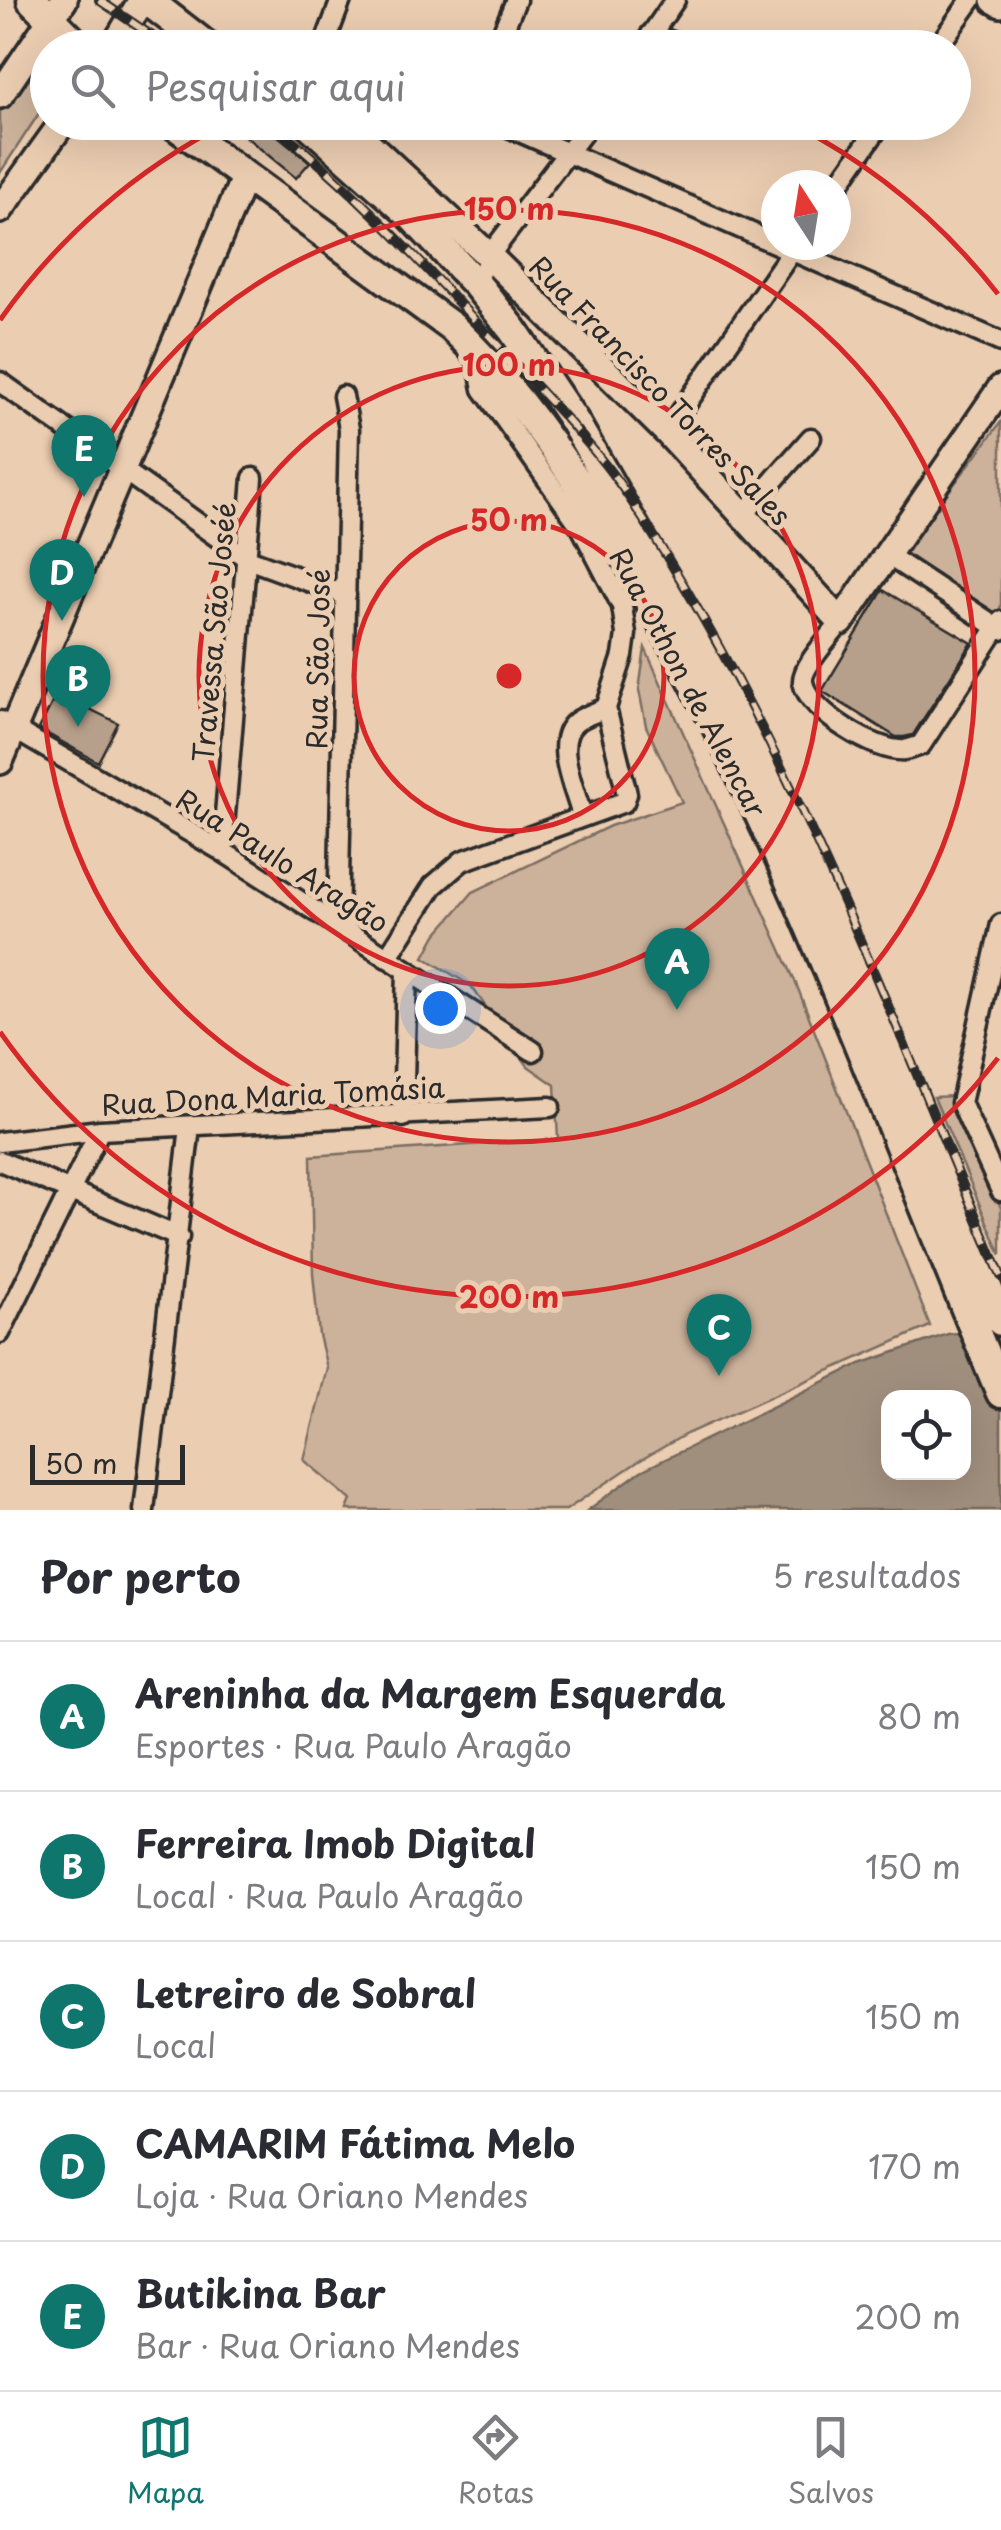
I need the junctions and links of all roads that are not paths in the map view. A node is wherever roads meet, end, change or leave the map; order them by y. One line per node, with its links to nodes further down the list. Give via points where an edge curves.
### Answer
1 (145, 0): 11 (street); 12 (main road)
2 (341, 0): 13 (street)
3 (516, 0): 14 (street)
4 (675, 0): 15 (street)
5 (971, 0): 16 (street)
6 (994, 0): 7 (street)
7 (1001, 4)
8 (49, 7): 9 (street); 10 (main road)
9 (36, 30)
10 (66, 30)
11 (125, 30)
12 (185, 30)
13 (330, 30)
14 (504, 30)
15 (653, 30)
16 (950, 30)
17 (30, 41): 18 (street)
18 (0, 95)
19 (50, 140): 29 (street)
20 (194, 140): 28 (main road, Rua Othon de Alencar)
21 (326, 140): 34 (main road, Rua Othon de Alencar)
22 (365, 140): 31 (street, Rua Francisco Torres Sales)
23 (538, 140): 26 (street)
24 (579, 140): 26 (street)
25 (869, 140): 27 (street)
26 (570, 154): 30 (street); 31 (street)
27 (849, 170)
28 (244, 178): 36 (main road, Rua Othon de Alencar); 42 (street)
29 (0, 210)
30 (761, 235)
31 (489, 256): 34 (street); 40 (street, Rua Francisco Torres Sales)
32 (786, 260): 40 (street)
33 (818, 260): 35 (street)
34 (477, 286): 69 (main road, Rua Othon de Alencar, via 574,421 756,745 814,869)
35 (1001, 342)
36 (476, 350): 50 (street, via 483,389 580,527 622,606 623,656); 69 (main road, Rua Othon de Alencar, via 547,439 657,612 772,838)
37 (0, 382): 42 (street)
38 (1001, 388): 45 (street)
39 (342, 396): 47 (street, Rua São José, via 349,430)
40 (667, 432): 44 (street, Rua Francisco Torres Sales)
41 (812, 438): 44 (street)
42 (121, 471): 46 (street); 51 (street)
43 (253, 478): 46 (street, Travessa São Joséé)
44 (744, 516): 48 (street, Rua Francisco Torres Sales)
45 (889, 556): 48 (street); 49 (street)
46 (248, 560): 47 (street); 54 (street, Travessa São Joséé)
47 (346, 595): 55 (street, Rua São José)
48 (841, 622): 49 (street, via 804,670 803,683 839,725 904,750 920,745)
49 (1000, 626)
50 (606, 708): 53 (street, via 567,734 564,748); 53 (street, via 627,785 624,802)
51 (7, 725): 52 (street); 54 (street, Rua Paulo Aragão)
52 (0, 761)
53 (582, 816): 57 (street, via 462,861 433,886)
54 (222, 851): 55 (street, Rua Paulo Aragão)
55 (338, 924): 57 (street, Rua Paulo Aragão)
56 (1001, 924): 66 (street, via 961,1103)
57 (387, 958): 58 (street, Rua Paulo Aragão)
58 (408, 970): 59 (street, Rua Paulo Aragão); 61 (street)
59 (533, 1051)
60 (550, 1106): 61 (street, Rua Dona Maria Tomásia)
61 (403, 1116): 62 (street, Rua Dona Maria Tomásia)
62 (190, 1127): 63 (street, Rua Dona Maria Tomásia); 68 (street)
63 (100, 1130): 64 (street, Rua Dona Maria Tomásia); 67 (street)
64 (0, 1142)
65 (0, 1162): 67 (street)
66 (1001, 1191)
67 (70, 1193): 68 (street); 71 (street)
68 (179, 1237): 73 (street)
69 (956, 1252): 70 (main road, Rua Othon de Alencar); 72 (main road, Rua Othon de Alencar)
70 (1001, 1322)
71 (0, 1333)
72 (1001, 1393)
73 (144, 1510)

